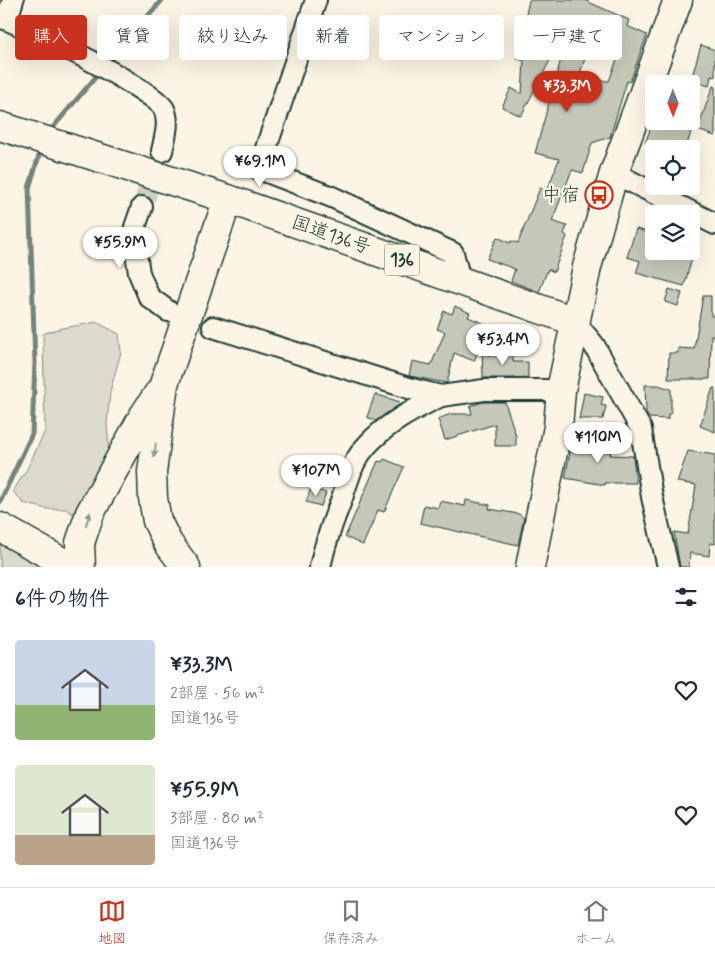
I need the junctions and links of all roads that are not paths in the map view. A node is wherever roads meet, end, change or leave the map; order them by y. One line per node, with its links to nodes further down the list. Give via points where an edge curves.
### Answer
1 (13, 0): 4 (street)
2 (316, 0): 11 (street, via 259,169 332,197 453,253)
3 (678, 0): 7 (main road)
4 (3, 18): 6 (street, via 116,74 158,101 167,130)
5 (0, 126): 8 (main road, 国道136号)
6 (162, 150)
7 (614, 173): 10 (street); 13 (main road)
8 (228, 199): 11 (main road, 国道136号 / 136); 15 (main road)
9 (142, 207): 12 (street, via 134,239 139,273 149,297)
10 (715, 224)
11 (460, 280): 13 (main road, 国道136号 / 136)
12 (168, 311)
13 (574, 322): 16 (main road); 24 (street, via 594,346 641,429)
14 (213, 327): 17 (street)
15 (164, 384): 20 (main road, one-way to 15, via 80,543 90,513); 21 (main road, one-way to 21, via 152,472 153,498 157,521)
16 (561, 390): 17 (street, via 484,390); 23 (main road, via 558,427)
17 (441, 396): 22 (street, via 414,409 386,429 368,445 355,463 326,540)
18 (0, 527): 19 (main road)
19 (71, 567)
20 (81, 567)
21 (186, 567)
22 (320, 567)
23 (530, 567)
24 (668, 567)

